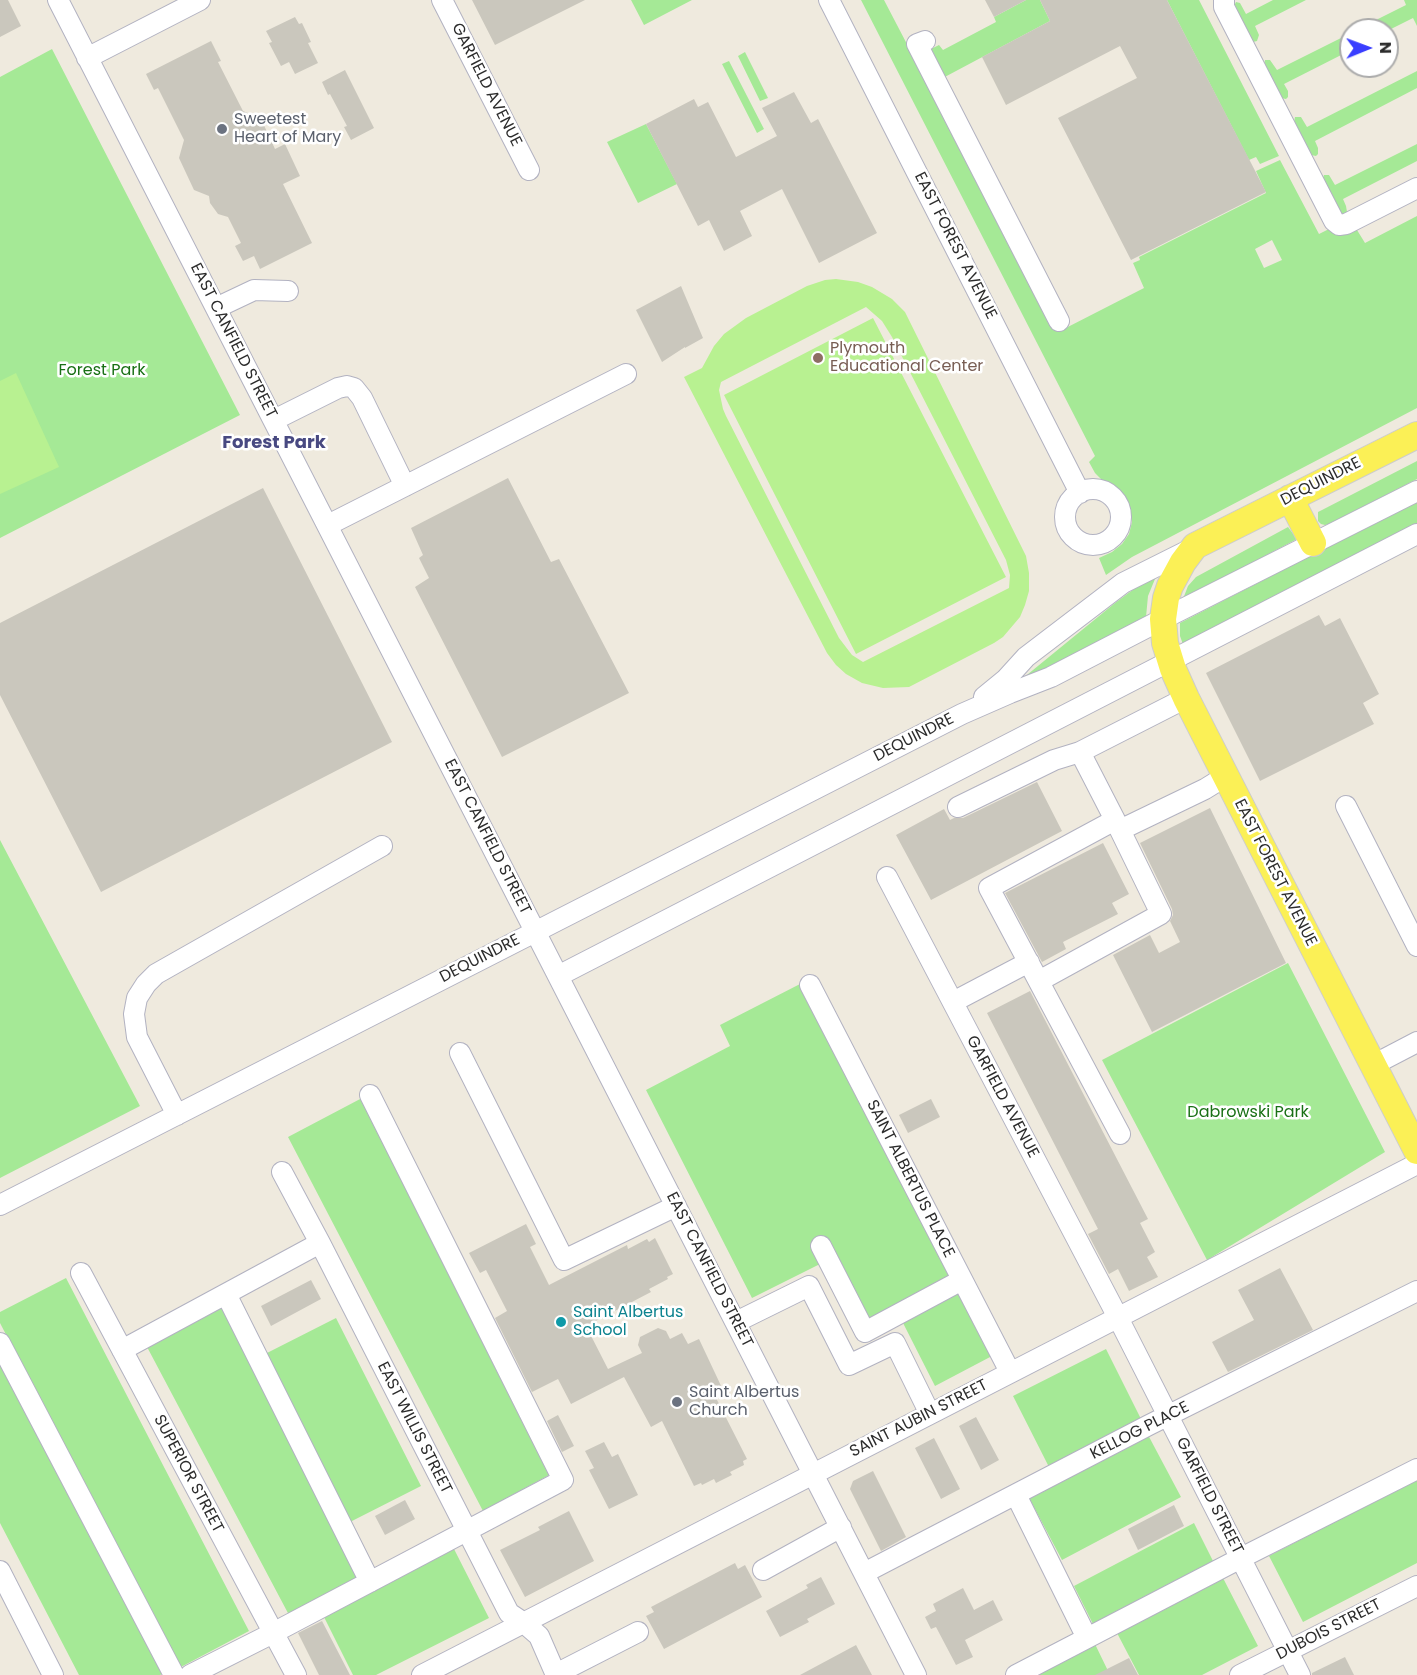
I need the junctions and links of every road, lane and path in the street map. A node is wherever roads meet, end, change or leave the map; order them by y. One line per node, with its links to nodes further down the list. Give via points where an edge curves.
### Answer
1 (58, 0): 7 (street, EAST CANFIELD STREET)
2 (442, 0): 8 (street, GARFIELD AVENUE)
3 (830, 0): 18 (street, EAST FOREST AVENUE)
4 (1224, 0): 9 (street, via 1334,221 1346,224)
5 (192, 2): 7 (street)
6 (925, 40): 12 (street, via 917,44)
7 (87, 58): 11 (street, EAST CANFIELD STREET)
8 (529, 170)
9 (1417, 188)
10 (288, 291): 11 (street, via 254,290)
11 (216, 308): 14 (street, EAST CANFIELD STREET)
12 (1059, 321)
13 (626, 374): 16 (street)
14 (274, 420): 16 (street, via 338,388 354,388); 20 (street, EAST CANFIELD STREET)
15 (1417, 435): 19 (main road, DEQUINDRE)
16 (405, 486): 20 (street)
17 (1417, 490): 22 (street, DEQUINDRE)
18 (1080, 493)
19 (1290, 498): 22 (main road); 23 (main road, DEQUINDRE)
20 (328, 525): 35 (street, EAST CANFIELD STREET)
21 (1417, 534): 25 (street)
22 (1313, 543): 24 (street, DEQUINDRE)
23 (1195, 546): 24 (main road, EAST FOREST AVENUE, via 1170,586); 27 (street, DEQUINDRE, via 1123,583 1026,657)
24 (1163, 619): 25 (main road, EAST FOREST AVENUE); 27 (street, DEQUINDRE, via 1051,677)
25 (1170, 662): 26 (main road, EAST FOREST AVENUE); 38 (street)
26 (1186, 698): 28 (street); 29 (main road, EAST FOREST AVENUE)
27 (962, 714): 35 (street, DEQUINDRE)
28 (1080, 752): 31 (street, via 1054,760); 32 (street)
29 (1226, 776): 32 (street, via 1205,789); 44 (main road, EAST FOREST AVENUE)
30 (1346, 806): 36 (street)
31 (958, 807)
32 (1117, 825): 37 (street, via 989,888); 39 (street, via 1161,914)
33 (382, 846): 46 (street, via 156,974 146,984 136,998 137,1037)
34 (887, 877): 41 (street, GARFIELD AVENUE)
35 (535, 931): 38 (street, EAST CANFIELD STREET); 46 (street, DEQUINDRE)
36 (1417, 945)
37 (1029, 962): 39 (street); 41 (street)
38 (558, 976): 52 (street, EAST CANFIELD STREET)
39 (1039, 981): 47 (street)
40 (810, 985): 56 (street, SAINT ALBERTUS PLACE)
41 (952, 1002): 59 (street, GARFIELD AVENUE)
42 (1417, 1042): 44 (street)
43 (460, 1053): 52 (street, via 564,1260)
44 (1373, 1065): 48 (main road, EAST FOREST AVENUE)
45 (370, 1095): 70 (street, via 563,1480)
46 (177, 1115): 51 (street, DEQUINDRE)
47 (1120, 1134)
48 (1417, 1151)
49 (1417, 1164): 59 (street, SAINT AUBIN STREET)
50 (282, 1172): 53 (street, EAST WILLIS STREET)
51 (0, 1205)
52 (676, 1206): 60 (street, EAST CANFIELD STREET)
53 (320, 1243): 58 (street); 70 (street, EAST WILLIS STREET)
54 (821, 1246): 56 (street, via 865,1332)
55 (81, 1273): 62 (street, SUPERIOR STREET)
56 (962, 1280): 63 (street, SAINT ALBERTUS PLACE)
57 (1417, 1291): 65 (street, KELLOG PLACE)
58 (226, 1294): 62 (street); 75 (street)
59 (1118, 1318): 63 (street, SAINT AUBIN STREET); 65 (street, GARFIELD STREET)
60 (735, 1322): 64 (street, via 809,1286 849,1365 895,1343); 67 (street, EAST CANFIELD STREET)
61 (0, 1343): 84 (street)
62 (122, 1350): 79 (street, SUPERIOR STREET)
63 (1010, 1372): 64 (street, SAINT AUBIN STREET)
64 (930, 1414): 67 (street, SAINT AUBIN STREET)
65 (1168, 1416): 68 (street, KELLOG PLACE); 71 (street, GARFIELD STREET)
66 (1417, 1469): 71 (street)
67 (813, 1474): 69 (street, EAST CANFIELD STREET); 77 (street, SAINT AUBIN STREET)
68 (1016, 1495): 74 (street, KELLOG PLACE); 80 (street)
69 (841, 1527): 72 (street); 74 (street, EAST CANFIELD STREET)
70 (467, 1531): 75 (street); 77 (street, EAST WILLIS STREET, via 509,1613)
71 (1241, 1558): 80 (street); 81 (street, GARFIELD STREET)
72 (763, 1570)
73 (0, 1571): 83 (street)
74 (864, 1573): 88 (street, EAST CANFIELD STREET)
75 (370, 1582): 79 (street)
76 (1417, 1586): 81 (street, DUBOIS STREET)
77 (524, 1623): 82 (street, EAST WILLIS STREET, via 539,1636); 87 (street, SAINT AUBIN STREET)
78 (638, 1632): 82 (street)
79 (273, 1633): 85 (street); 86 (street, SUPERIOR STREET)
80 (1087, 1638): 89 (street)
81 (1288, 1650): 90 (street, DUBOIS STREET); 91 (street, GARFIELD STREET)
82 (556, 1674)
83 (53, 1675)
84 (174, 1675)
85 (190, 1675)
86 (296, 1675)
87 (422, 1675)
88 (916, 1675)
89 (1016, 1675)
90 (1240, 1675)
91 (1300, 1675)

